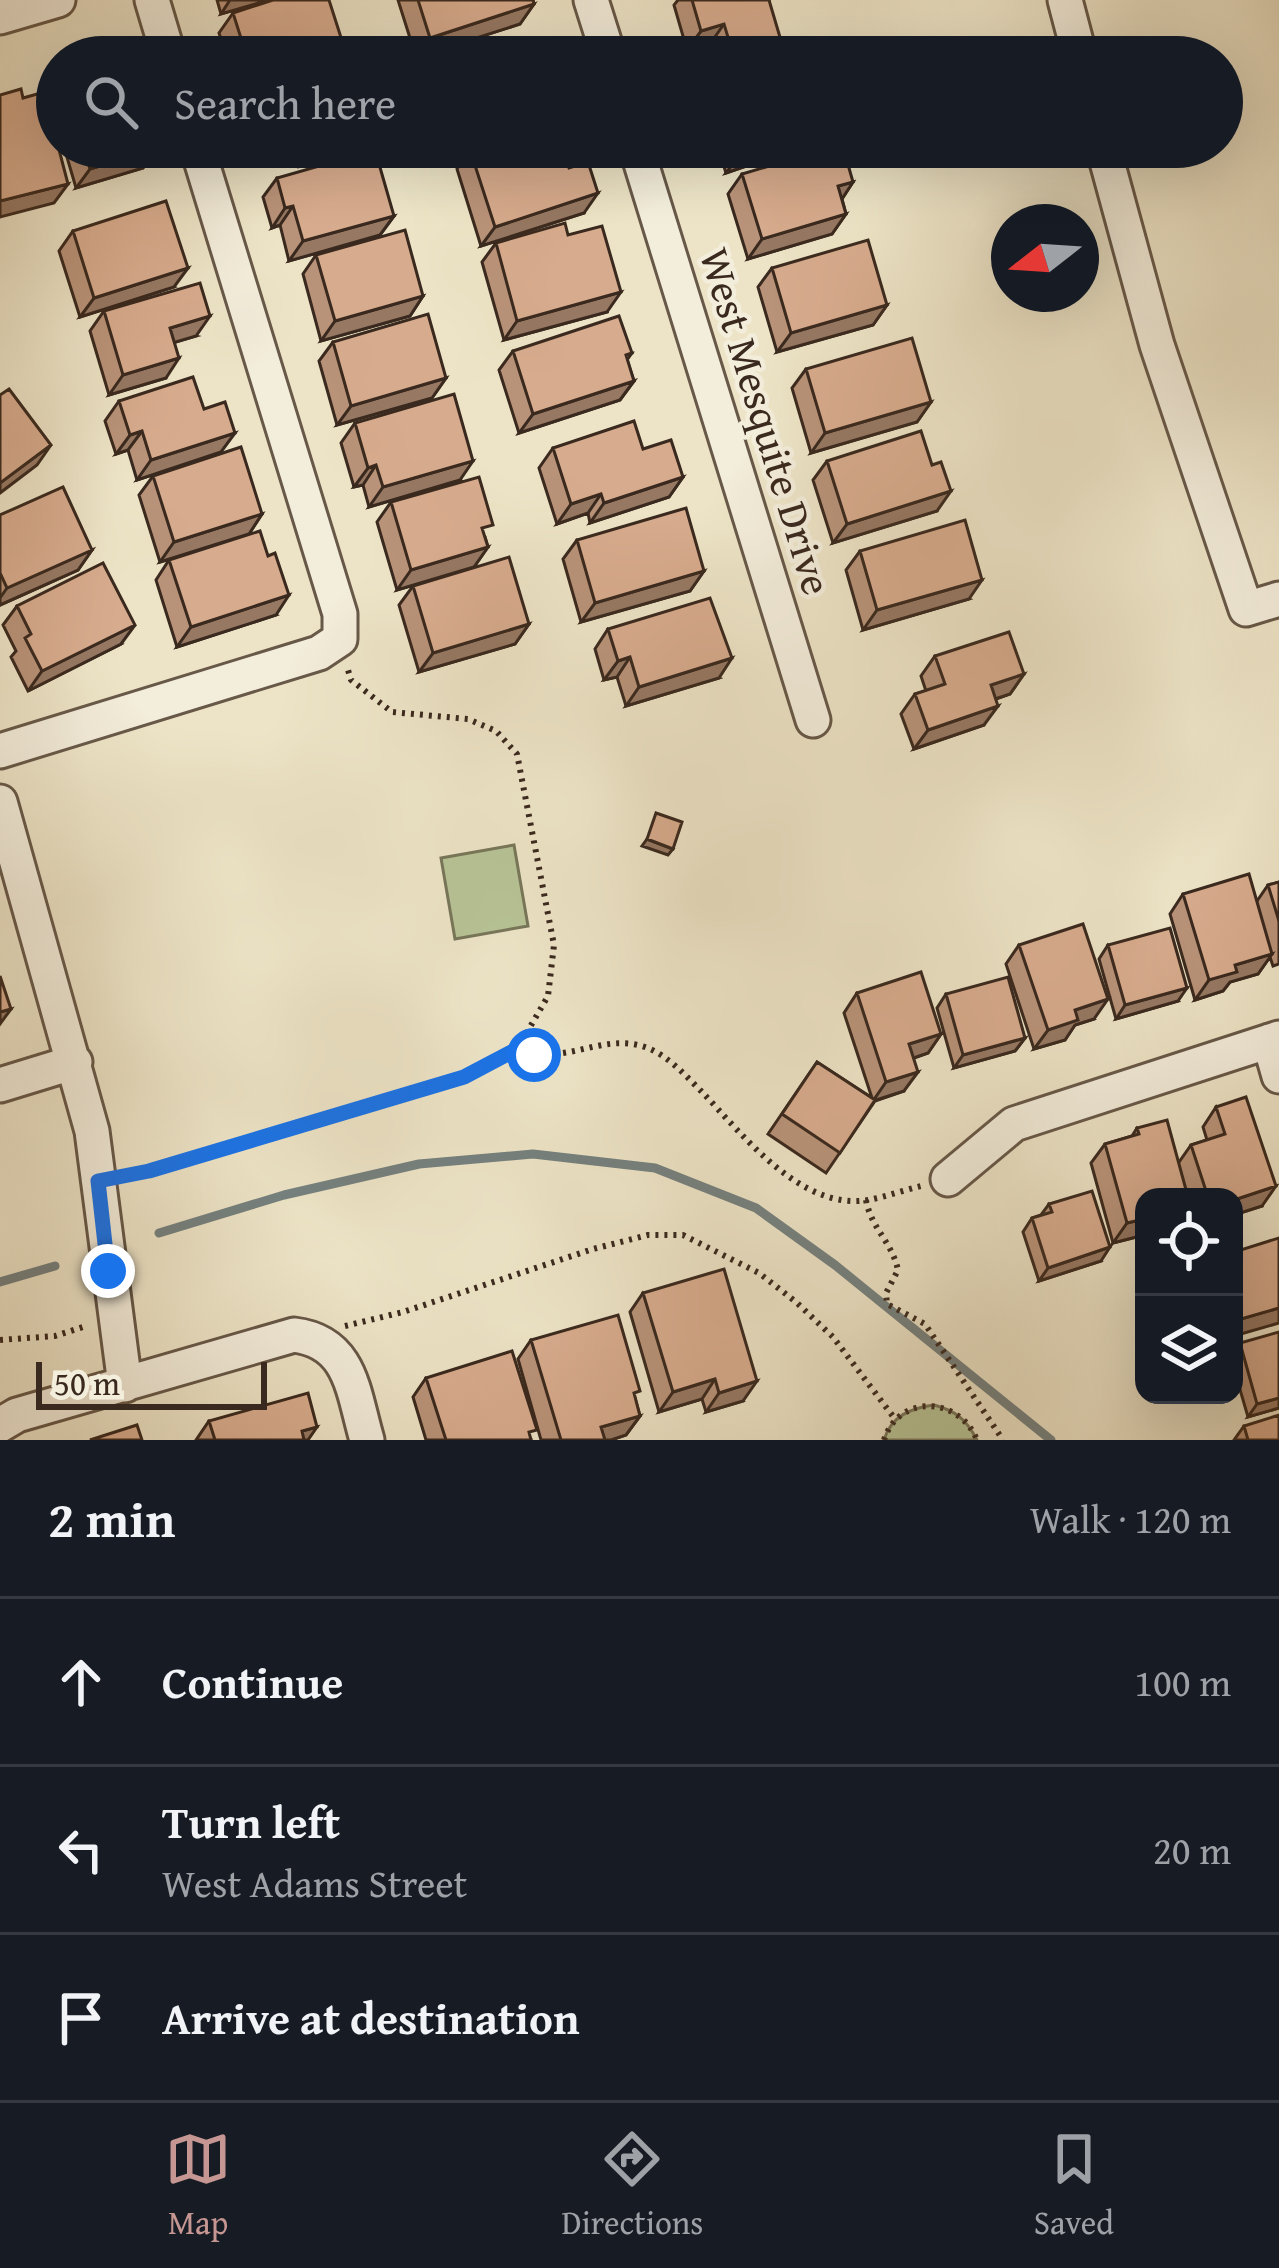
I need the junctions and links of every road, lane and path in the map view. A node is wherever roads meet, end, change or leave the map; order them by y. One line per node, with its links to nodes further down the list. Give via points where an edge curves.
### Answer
1 (58, 0): 5 (street)
2 (152, 0): 6 (street)
3 (591, 0): 7 (street)
4 (1065, 0): 8 (street)
5 (0, 17)
6 (163, 36)
7 (602, 36)
8 (1074, 36)
9 (203, 168): 13 (street, via 340,614)
10 (642, 168): 14 (street, West Mesquite Drive)
11 (1109, 168): 12 (street, via 1157,345)
12 (1263, 604)
13 (340, 639): 15 (street, via 320,653); 18 (path, via 351,680 392,712 468,719 496,731 517,754 554,945 548,996)
14 (813, 720)
15 (0, 751)
16 (0, 802): 19 (street)
17 (1274, 1040): 20 (street); 22 (street, via 1014,1124)
18 (519, 1048): 23 (path, via 464,1077); 24 (path, via 545,1057 607,1042 649,1048 801,1185)
19 (74, 1062): 21 (street); 23 (street)
20 (1279, 1076)
21 (0, 1085)
22 (948, 1179): 24 (path)
23 (98, 1181): 25 (street)
24 (866, 1200): 34 (path, via 898,1270 887,1304 925,1324)
25 (114, 1307): 27 (path, via 55,1336); 28 (street)
26 (320, 1338): 28 (street, via 294,1335); 29 (path, via 593,1249 683,1235 759,1273 796,1302); 31 (street, via 344,1362)
27 (0, 1340)
28 (124, 1385): 30 (street)
29 (896, 1419): 32 (path); 33 (path, via 934,1405 967,1421)
30 (0, 1425)
31 (368, 1440)
32 (884, 1440)
33 (977, 1440)
34 (1003, 1440)

